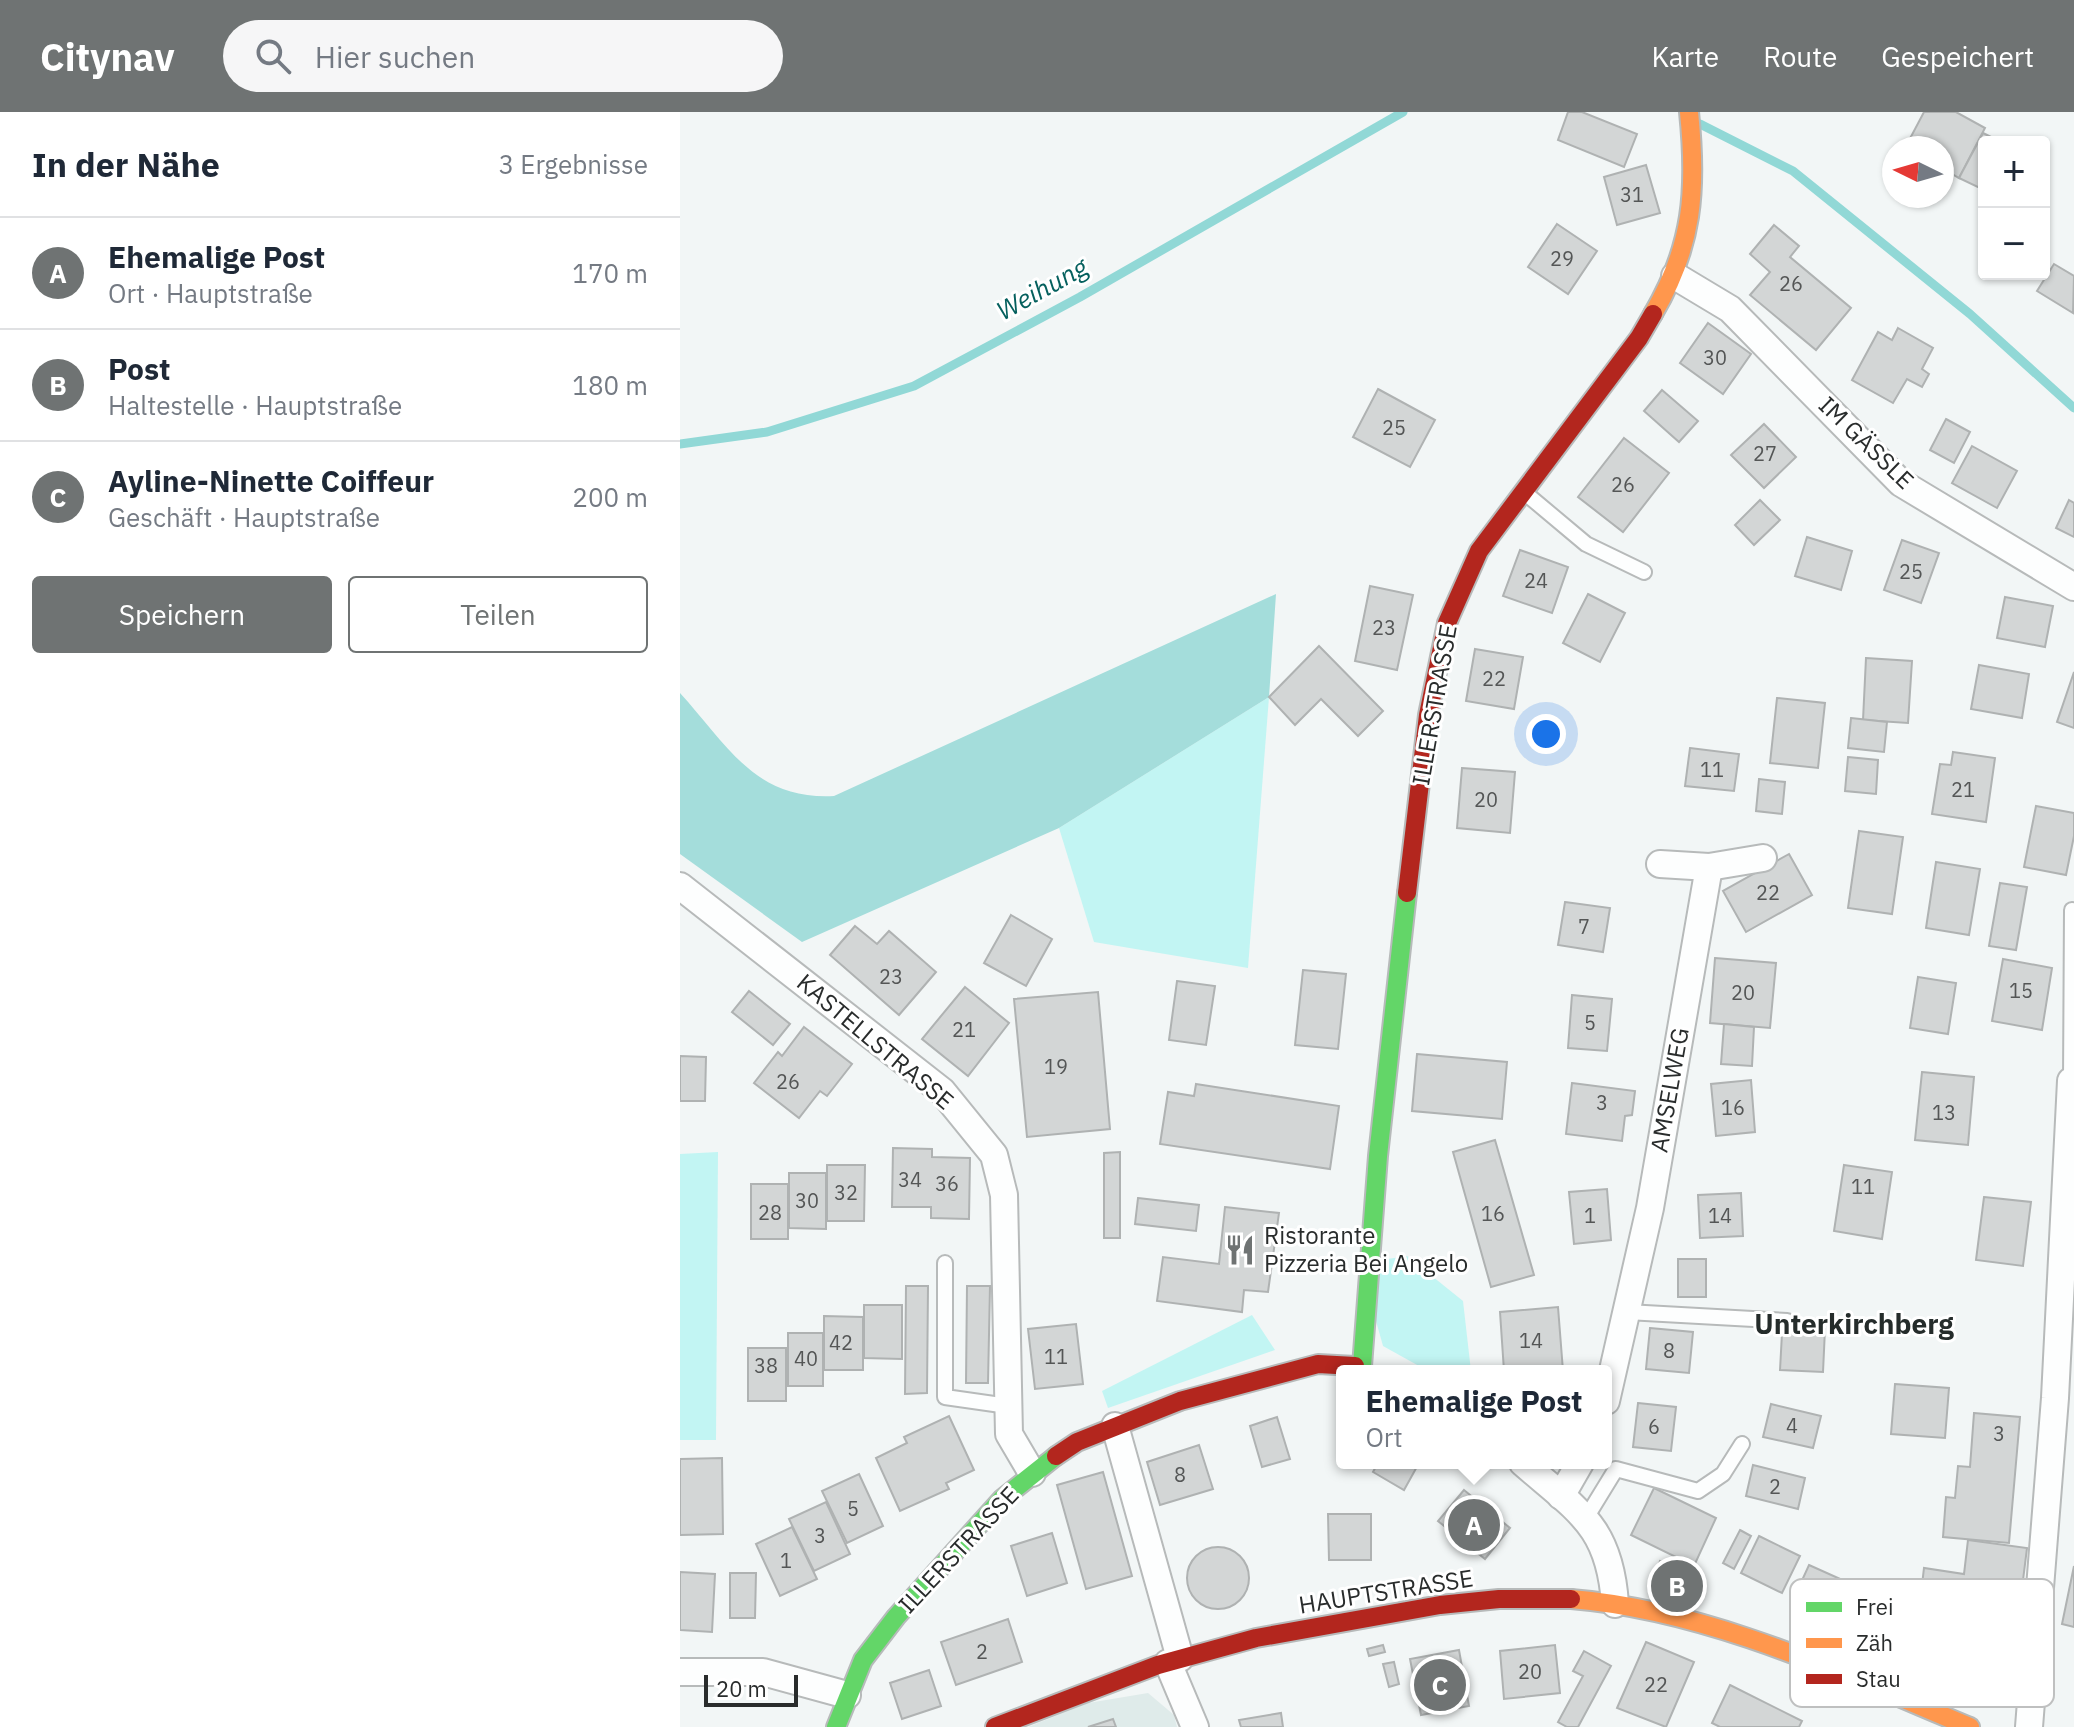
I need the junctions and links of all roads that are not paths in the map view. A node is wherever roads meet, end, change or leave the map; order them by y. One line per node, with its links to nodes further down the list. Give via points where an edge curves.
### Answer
1 (1689, 112): 2 (street, ILLERSTRASSE, via 1690,222)
2 (1675, 276): 3 (street, ILLERSTRASSE, via 1639,338); 5 (street, IM GÄSSLE, via 1730,309 1901,483)
3 (1524, 491): 4 (lane, via 1586,544); 16 (street, ILLERSTRASSE, via 1479,551 1447,623 1428,715 1378,1156)
4 (1644, 572)
5 (2074, 587)
6 (1763, 858): 8 (street)
7 (1660, 864): 8 (street)
8 (1709, 867): 13 (street, AMSELWEG)
9 (680, 886): 18 (street, KASTELLSTRASSE, via 942,1091 994,1155 1004,1195)
10 (2072, 910): 11 (lane)
11 (2071, 1081): 26 (street)
12 (945, 1263): 18 (lane, via 945,1397)
13 (1627, 1312): 14 (lane); 17 (street, AMSELWEG)
14 (1787, 1321)
15 (1336, 1365): 19 (street, ILLERSTRASSE, via 1318,1364 1255,1379)
16 (1369, 1365)
17 (1612, 1376)
18 (1008, 1406): 23 (street, KASTELLSTRASSE, via 1009,1434)
19 (1115, 1426): 23 (street, ILLERSTRASSE, via 1077,1442); 29 (street)
20 (1742, 1444): 25 (lane, via 1723,1474 1698,1491 1616,1469)
21 (1530, 1469): 24 (street)
22 (1577, 1469): 24 (street)
23 (1032, 1473): 31 (street, ILLERSTRASSE, via 896,1617 863,1660)
24 (1561, 1496): 25 (street)
25 (1586, 1518): 27 (street, via 1604,1544)
26 (2041, 1579)
27 (1615, 1604): 28 (street, HAUPTSTRASSE); 29 (street, HAUPTSTRASSE, via 1528,1598 1442,1604 1311,1627)
28 (1790, 1654)
29 (1174, 1661): 35 (street, HAUPTSTRASSE); 36 (street)
30 (680, 1672): 31 (street, via 763,1672)
31 (847, 1695): 34 (street, ILLERSTRASSE)
32 (1922, 1707): 37 (street, HAUPTSTRASSE)
33 (2031, 1707): 38 (street)
34 (836, 1727)
35 (995, 1727)
36 (1195, 1727)
37 (1970, 1727)
38 (2029, 1727)

